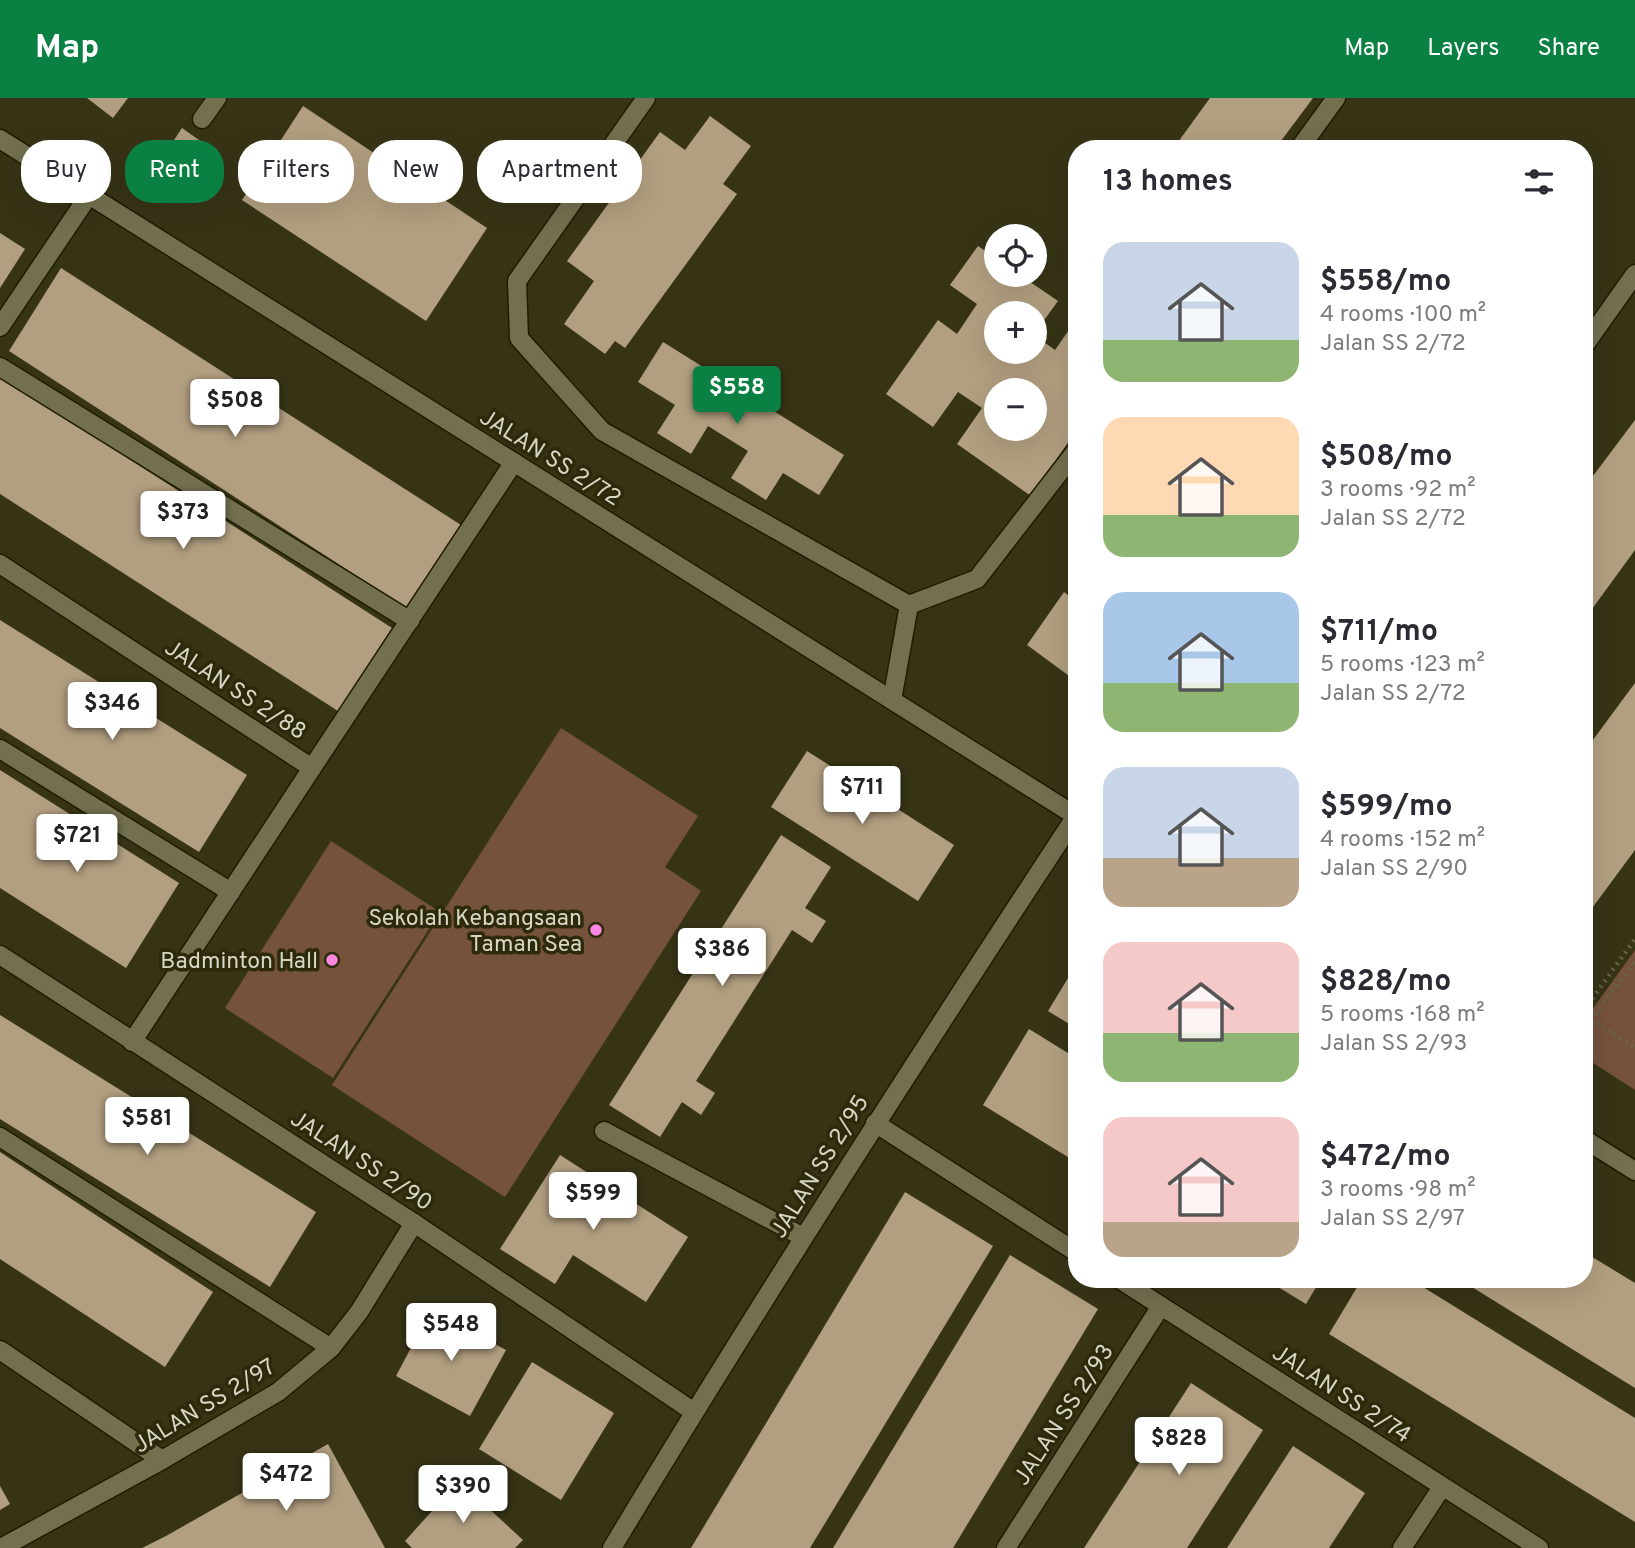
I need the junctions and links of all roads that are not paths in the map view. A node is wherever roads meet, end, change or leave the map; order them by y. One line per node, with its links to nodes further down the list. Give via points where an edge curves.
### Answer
1 (217, 98): 4 (street)
2 (646, 98): 17 (street, via 517,281 519,338 602,431)
3 (1336, 98): 6 (street)
4 (202, 119)
5 (0, 139): 7 (street, JALAN SS 2/72)
6 (1306, 140)
7 (21, 152)
8 (84, 203): 11 (street)
9 (102, 203): 15 (street, JALAN SS 2/72)
10 (1635, 274): 12 (street)
11 (0, 327)
12 (1593, 333)
13 (0, 367): 18 (street)
14 (1068, 461): 17 (street, via 977,579)
15 (514, 462): 18 (street); 19 (street, JALAN SS 2/72)
16 (0, 564): 21 (street, JALAN SS 2/88)
17 (908, 605): 19 (street)
18 (410, 621): 21 (street)
19 (892, 700): 22 (street, JALAN SS 2/72)
20 (0, 750): 24 (street)
21 (312, 768): 24 (street, JALAN SS 2/88)
22 (1068, 811)
23 (1068, 828): 27 (street, JALAN SS 2/95)
24 (231, 892): 26 (street, JALAN SS 2/88)
25 (0, 955): 26 (street, JALAN SS 2/90)
26 (132, 1042): 32 (street, JALAN SS 2/90)
27 (874, 1123): 33 (street, JALAN SS 2/95); 34 (street)
28 (604, 1131): 33 (street)
29 (0, 1137): 37 (street)
30 (1593, 1145): 31 (street)
31 (1635, 1171)
32 (414, 1223): 37 (street, JALAN SS 2/97); 39 (street, JALAN SS 2/90)
33 (803, 1237): 39 (street, JALAN SS 2/95)
34 (1068, 1247)
35 (1133, 1288): 36 (street, JALAN SS 2/74)
36 (1161, 1306): 41 (street, JALAN SS 2/74); 44 (street, JALAN SS 2/93)
37 (331, 1349): 40 (street, JALAN SS 2/97, via 278,1392)
38 (0, 1350): 40 (street)
39 (694, 1412): 43 (street, JALAN SS 2/95)
40 (162, 1460): 42 (street, JALAN SS 2/97)
41 (1442, 1487): 45 (street); 46 (street, JALAN SS 2/74)
42 (1, 1548)
43 (612, 1548)
44 (1006, 1548)
45 (1402, 1548)
46 (1539, 1548)

